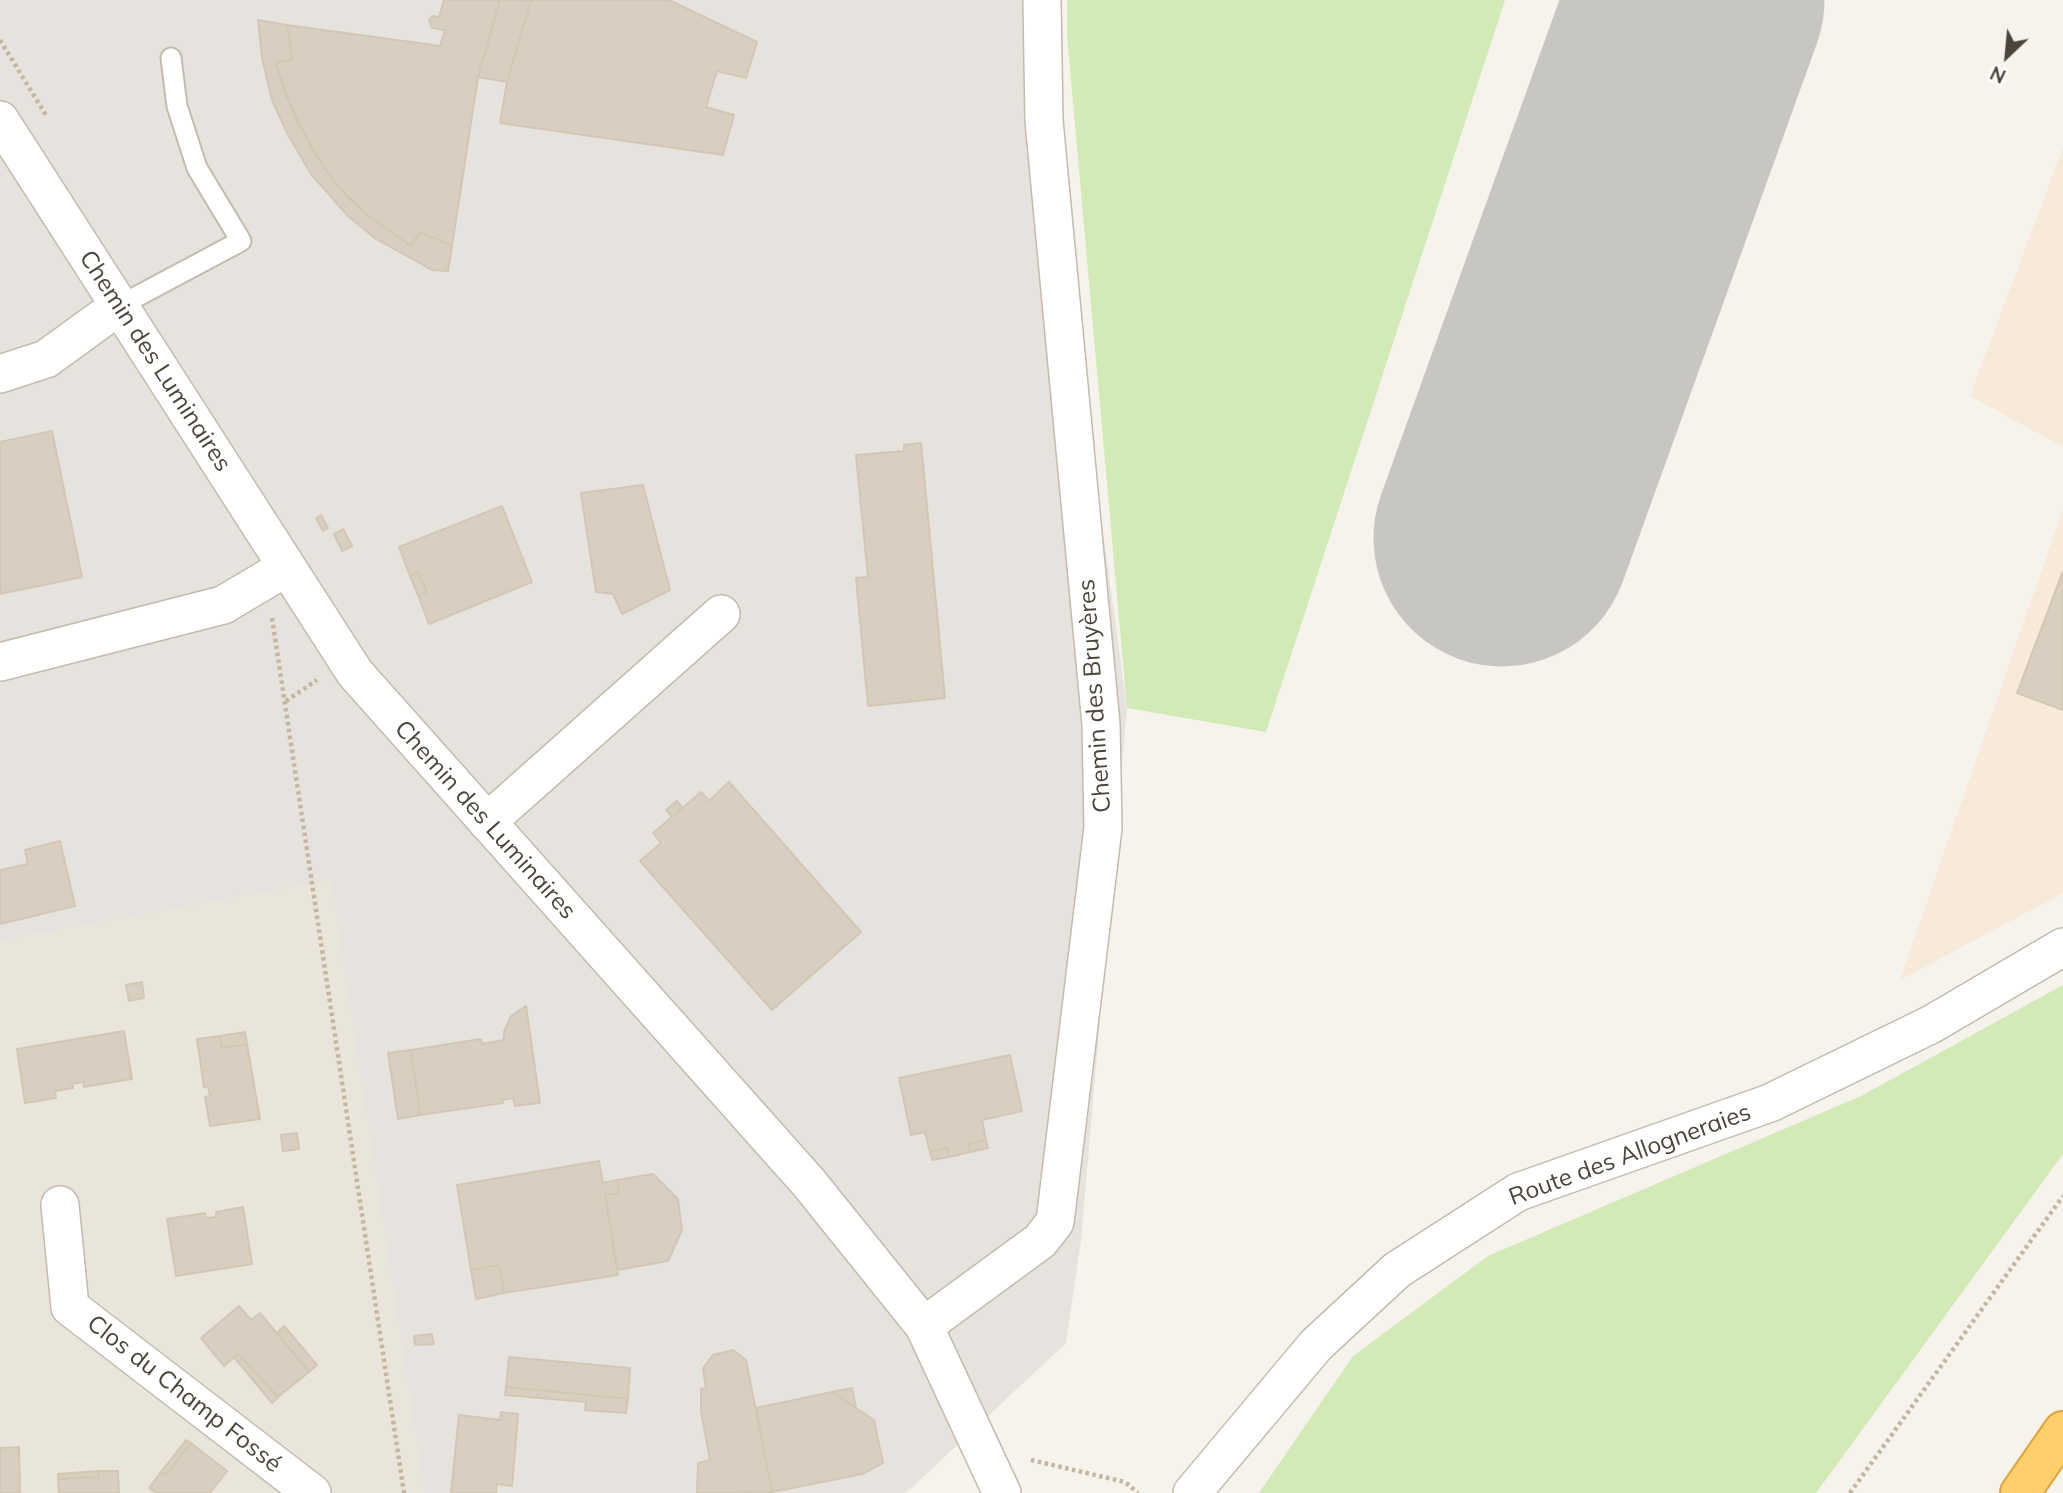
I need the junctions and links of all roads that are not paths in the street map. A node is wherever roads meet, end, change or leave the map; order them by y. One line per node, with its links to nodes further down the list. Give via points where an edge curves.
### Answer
1 (1042, 0): 12 (street, Chemin des Bruyères, via 1044,121 1101,724 1102,828 1055,1222 1040,1241)
2 (171, 58): 4 (lane, via 177,106 197,168 241,241)
3 (0, 120): 4 (street, Chemin des Luminaires)
4 (119, 306): 5 (street, via 46,359); 6 (street, Chemin des Luminaires)
5 (0, 374)
6 (287, 567): 8 (street, via 223,605); 9 (street, Chemin des Luminaires, via 355,673)
7 (721, 614): 9 (street)
8 (0, 662)
9 (487, 822): 12 (street, Chemin des Luminaires, via 809,1183)
10 (2063, 947): 16 (street, Route des Allogneraies, via 1932,1024 1770,1103 1518,1192 1397,1270 1316,1345)
11 (60, 1205): 14 (street, Clos du Champ Fossé, via 70,1307)
12 (924, 1326): 15 (street, Chemin des Luminaires)
13 (2063, 1431): 17 (highway)
14 (312, 1493)
15 (1002, 1493)
16 (1192, 1493)
17 (2020, 1493)

